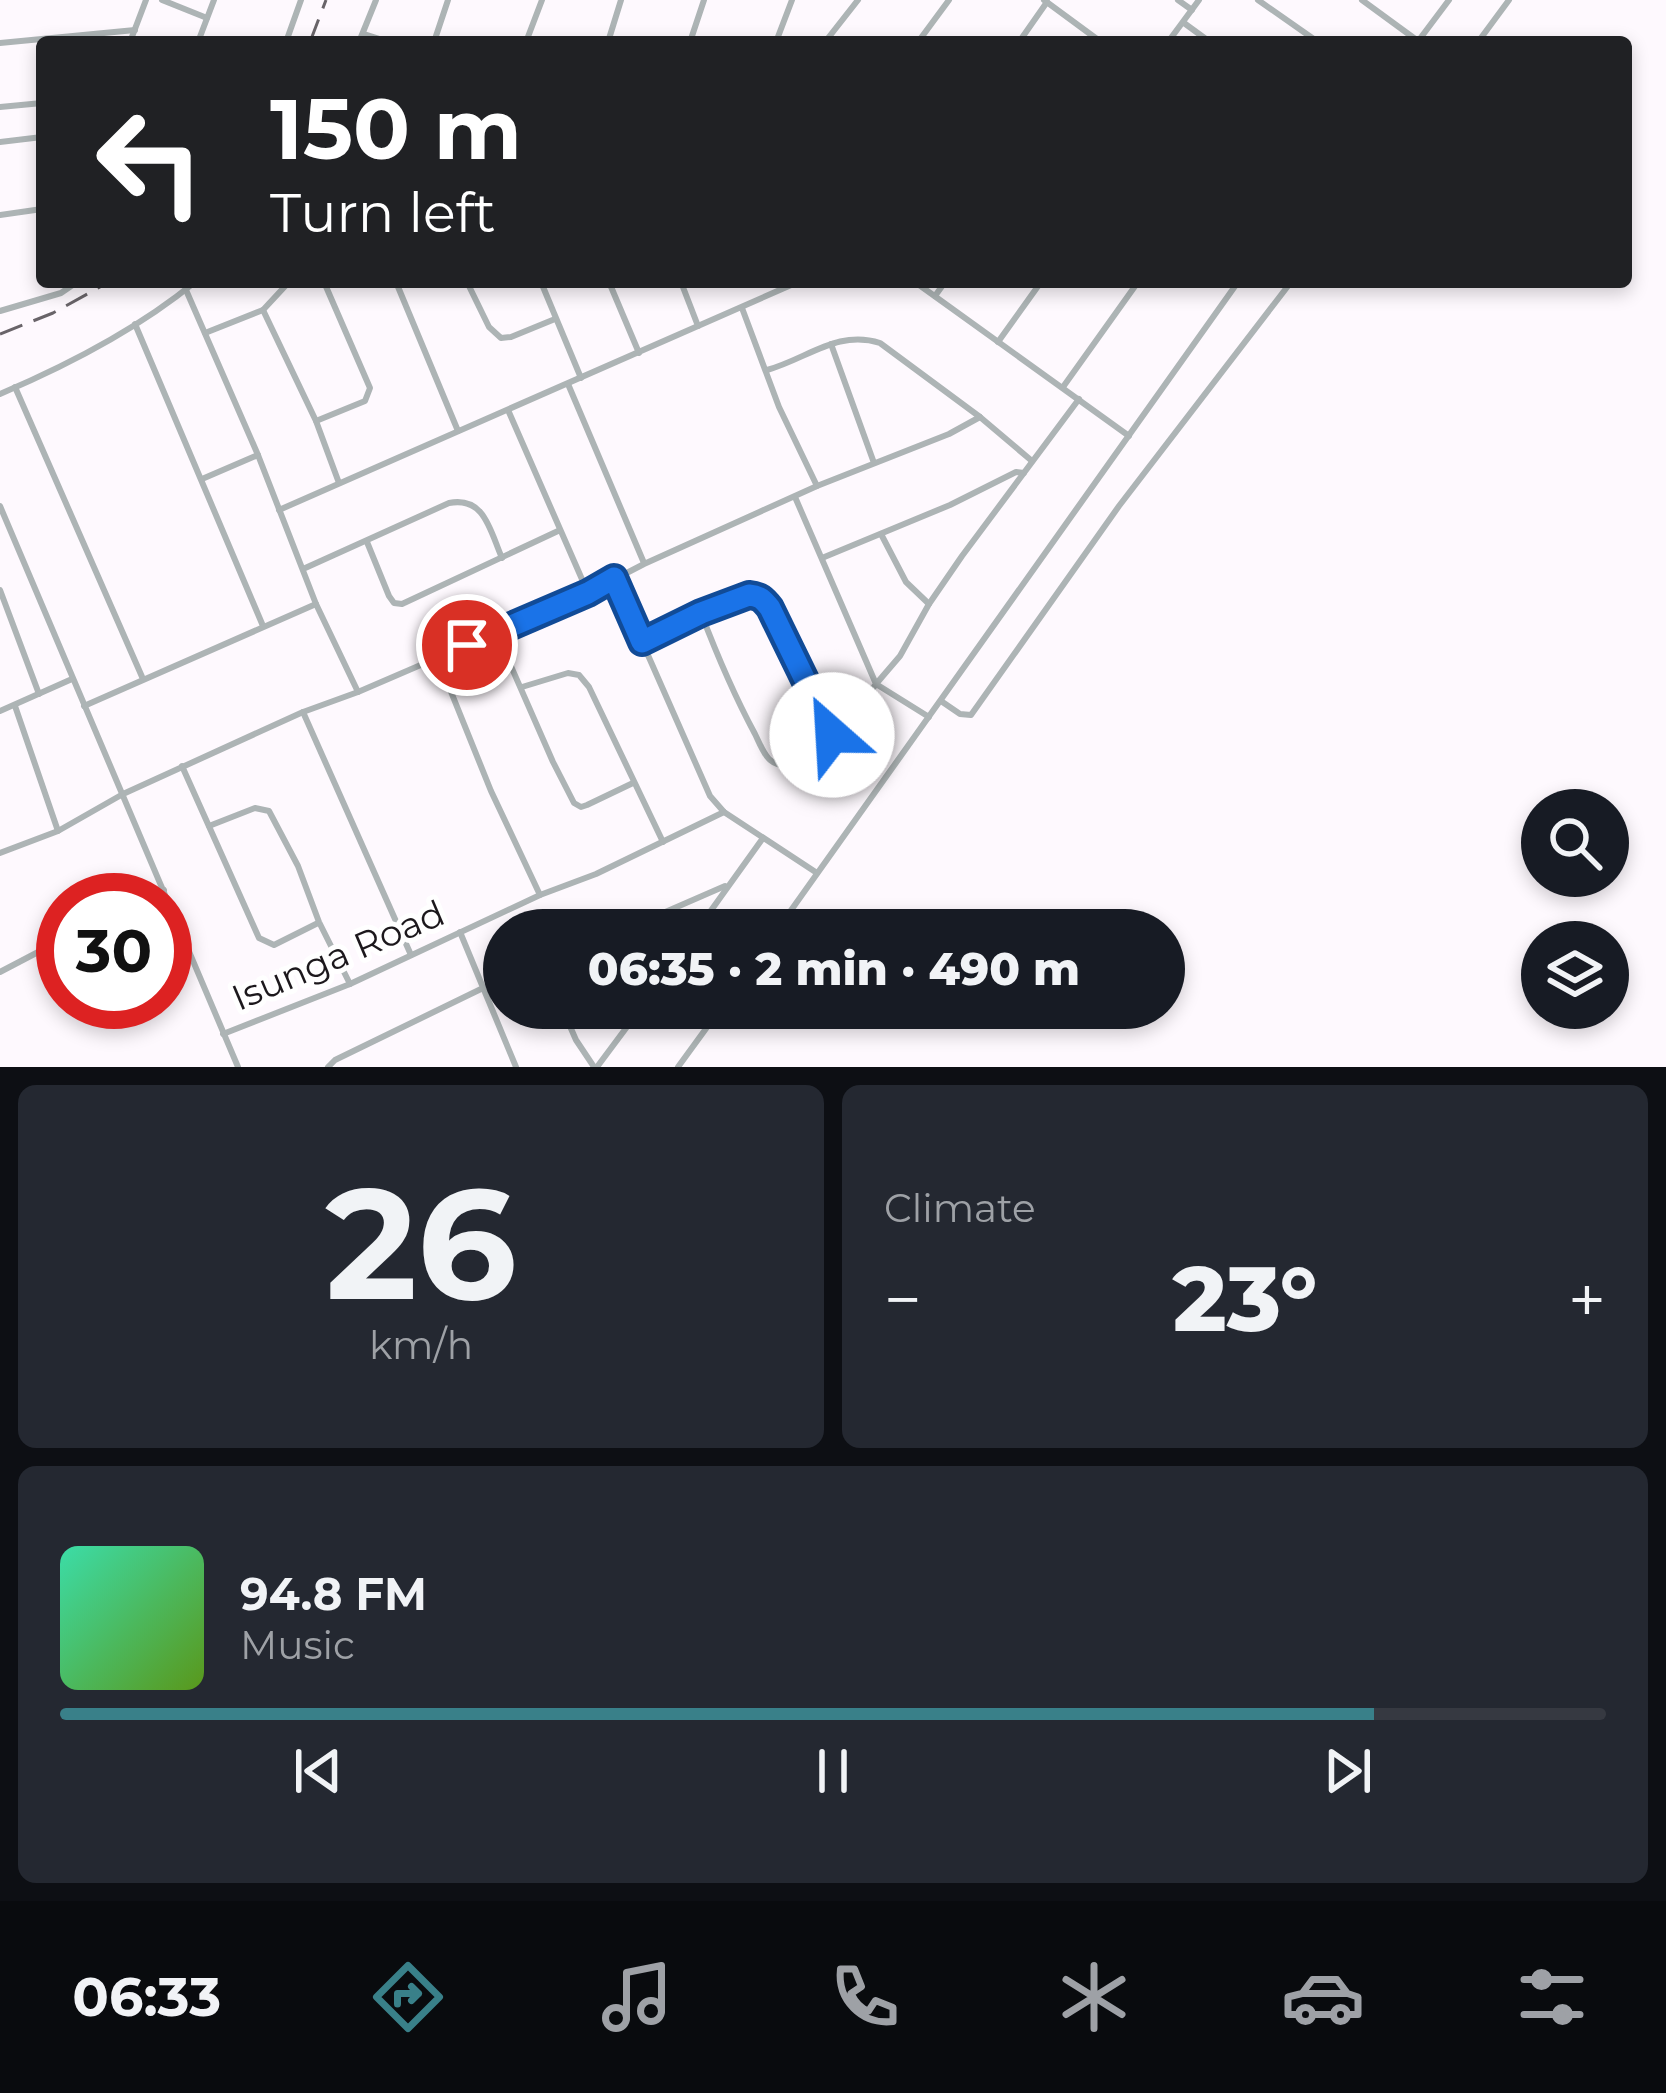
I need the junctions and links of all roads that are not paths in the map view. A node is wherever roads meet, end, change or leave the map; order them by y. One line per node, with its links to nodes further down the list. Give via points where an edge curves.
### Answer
1 (146, 0): 23 (street)
2 (162, 0): 21 (street)
3 (214, 0): 21 (street)
4 (301, 0): 27 (street)
5 (376, 0): 28 (street)
6 (448, 0): 29 (street)
7 (542, 0): 30 (street)
8 (621, 0): 31 (street)
9 (704, 0): 32 (street)
10 (792, 0): 33 (street)
11 (858, 0): 34 (street)
12 (949, 0): 35 (street)
13 (1178, 0): 20 (street)
14 (1199, 0): 20 (street)
15 (1258, 0): 40 (street)
16 (1362, 0): 41 (street)
17 (1449, 0): 42 (street)
18 (1509, 0): 43 (street)
19 (1046, 1): 36 (street); 37 (street)
20 (1192, 10): 22 (street)
21 (207, 18): 26 (street)
22 (1183, 22): 38 (street); 39 (street)
23 (135, 30): 24 (street); 25 (street)
24 (73, 36)
25 (132, 36)
26 (200, 36)
27 (288, 36)
28 (362, 36)
29 (436, 36)
30 (528, 36)
31 (610, 36)
32 (692, 36)
33 (778, 36)
34 (830, 36)
35 (922, 36)
36 (1022, 36)
37 (1093, 36)
38 (1172, 36)
39 (1202, 36)
40 (1309, 36)
41 (1410, 36)
42 (1422, 36)
43 (1482, 36)
44 (36, 40): 45 (street)
45 (0, 43)
46 (36, 104): 47 (street)
47 (0, 107)
48 (36, 137): 49 (street)
49 (0, 142)
50 (36, 210): 51 (street)
51 (0, 215)
52 (68, 288): 71 (street)
53 (188, 288): 68 (street)
54 (283, 288): 72 (street)
55 (327, 288): 89 (street, via 370,388 365,401)
56 (399, 288): 90 (street)
57 (470, 288): 73 (street, via 501,338)
58 (543, 288): 73 (street)
59 (612, 288): 79 (street)
60 (683, 288): 75 (street)
61 (783, 288): 70 (street)
62 (923, 288): 69 (street)
63 (940, 288): 69 (street)
64 (1037, 288): 77 (street)
65 (1134, 288): 84 (street)
66 (1234, 288): 91 (street)
67 (1286, 288): 127 (street, via 971,715)
68 (186, 290): 74 (street); 76 (street)
69 (934, 296): 77 (street)
70 (742, 308): 75 (street); 80 (street)
71 (0, 310)
72 (263, 310): 76 (street); 89 (street)
73 (555, 319): 81 (street)
74 (134, 324): 83 (street); 96 (street)
75 (698, 326): 79 (street)
76 (205, 333): 92 (street)
77 (998, 343): 84 (street)
78 (831, 344): 80 (street); 88 (street, via 880,343); 94 (street)
79 (639, 352): 81 (street)
80 (767, 370): 98 (street)
81 (581, 377): 82 (street)
82 (568, 384): 87 (street); 109 (street)
83 (15, 387): 85 (street); 122 (street)
84 (1062, 388): 86 (street)
85 (0, 394)
86 (1079, 399): 91 (street); 93 (street)
87 (508, 410): 90 (street); 103 (street)
88 (980, 417): 93 (street); 94 (street)
89 (316, 421): 97 (street)
90 (458, 430): 97 (street)
91 (1129, 436): 127 (street)
92 (257, 455): 96 (street); 101 (street)
93 (1032, 461): 95 (street)
94 (874, 463): 98 (street)
95 (1024, 473): 104 (street); 115 (street)
96 (202, 479): 117 (street)
97 (339, 483): 101 (street)
98 (817, 487): 99 (street)
99 (794, 497): 108 (street); 109 (street)
100 (0, 506): 102 (street)
101 (279, 511): 110 (street)
102 (10, 530): 105 (street); 121 (street)
103 (558, 531): 107 (street); 113 (street)
104 (881, 533): 108 (street); 115 (street, via 906,582)
105 (0, 535)
106 (367, 542): 107 (street, via 467,501); 107 (street, via 389,596 401,604); 110 (street)
107 (502, 558)
108 (822, 558): 123 (street)
109 (644, 564): 111 (street)
110 (303, 569): 114 (street)
111 (614, 578): 113 (street); 119 (street)
112 (0, 590): 126 (street)
113 (588, 593): 118 (street)
114 (316, 604): 117 (street); 125 (street)
115 (929, 604): 123 (street)
116 (701, 613): 119 (street); 133 (street, via 749,595 763,598); 133 (street, via 768,758 797,763)
117 (263, 626): 122 (street)
118 (496, 632): 120 (street); 124 (street)
119 (642, 642): 137 (street)
120 (437, 658): 125 (street); 146 (street)
121 (72, 679): 126 (street); 129 (street)
122 (143, 679): 129 (street)
123 (876, 684): 132 (street); 133 (street)
124 (522, 687): 135 (street, via 579,675); 135 (street, via 574,802 587,806)
125 (358, 692): 131 (street)
126 (39, 694): 128 (street)
127 (940, 701): 132 (street)
128 (15, 706): 130 (street); 139 (street)
129 (84, 706): 136 (street)
130 (0, 711)
131 (303, 712): 134 (street); 153 (street)
132 (928, 717): 144 (street)
133 (832, 735)
134 (182, 766): 136 (street); 138 (street)
135 (633, 783): 141 (street)
136 (123, 794): 139 (street); 143 (street)
137 (724, 812): 140 (street); 141 (street, Isunga Road)
138 (209, 826): 150 (street, via 255,808 269,811); 150 (street, via 263,941 274,945)
139 (58, 831): 142 (street)
140 (763, 838): 144 (street); 145 (street)
141 (663, 842): 146 (street, Isunga Road)
142 (1, 849)
143 (157, 873)
144 (818, 873): 149 (street)
145 (728, 885): 147 (street); 148 (street)
146 (540, 895): 151 (street, Isunga Road)
147 (673, 909)
148 (711, 909)
149 (792, 909)
150 (320, 922): 156 (street)
151 (460, 932): 153 (street, Isunga Road); 157 (street)
152 (36, 953): 155 (street)
153 (411, 955): 156 (street, Isunga Road)
154 (192, 957): 161 (street)
155 (0, 972)
156 (350, 984): 161 (street, Isunga Road)
157 (482, 989): 163 (street); 164 (street)
158 (571, 1029): 165 (street)
159 (625, 1029): 165 (street)
160 (706, 1029): 166 (street)
161 (224, 1034): 162 (street)
162 (238, 1067)
163 (328, 1067)
164 (516, 1067)
165 (596, 1067)
166 (678, 1067)

